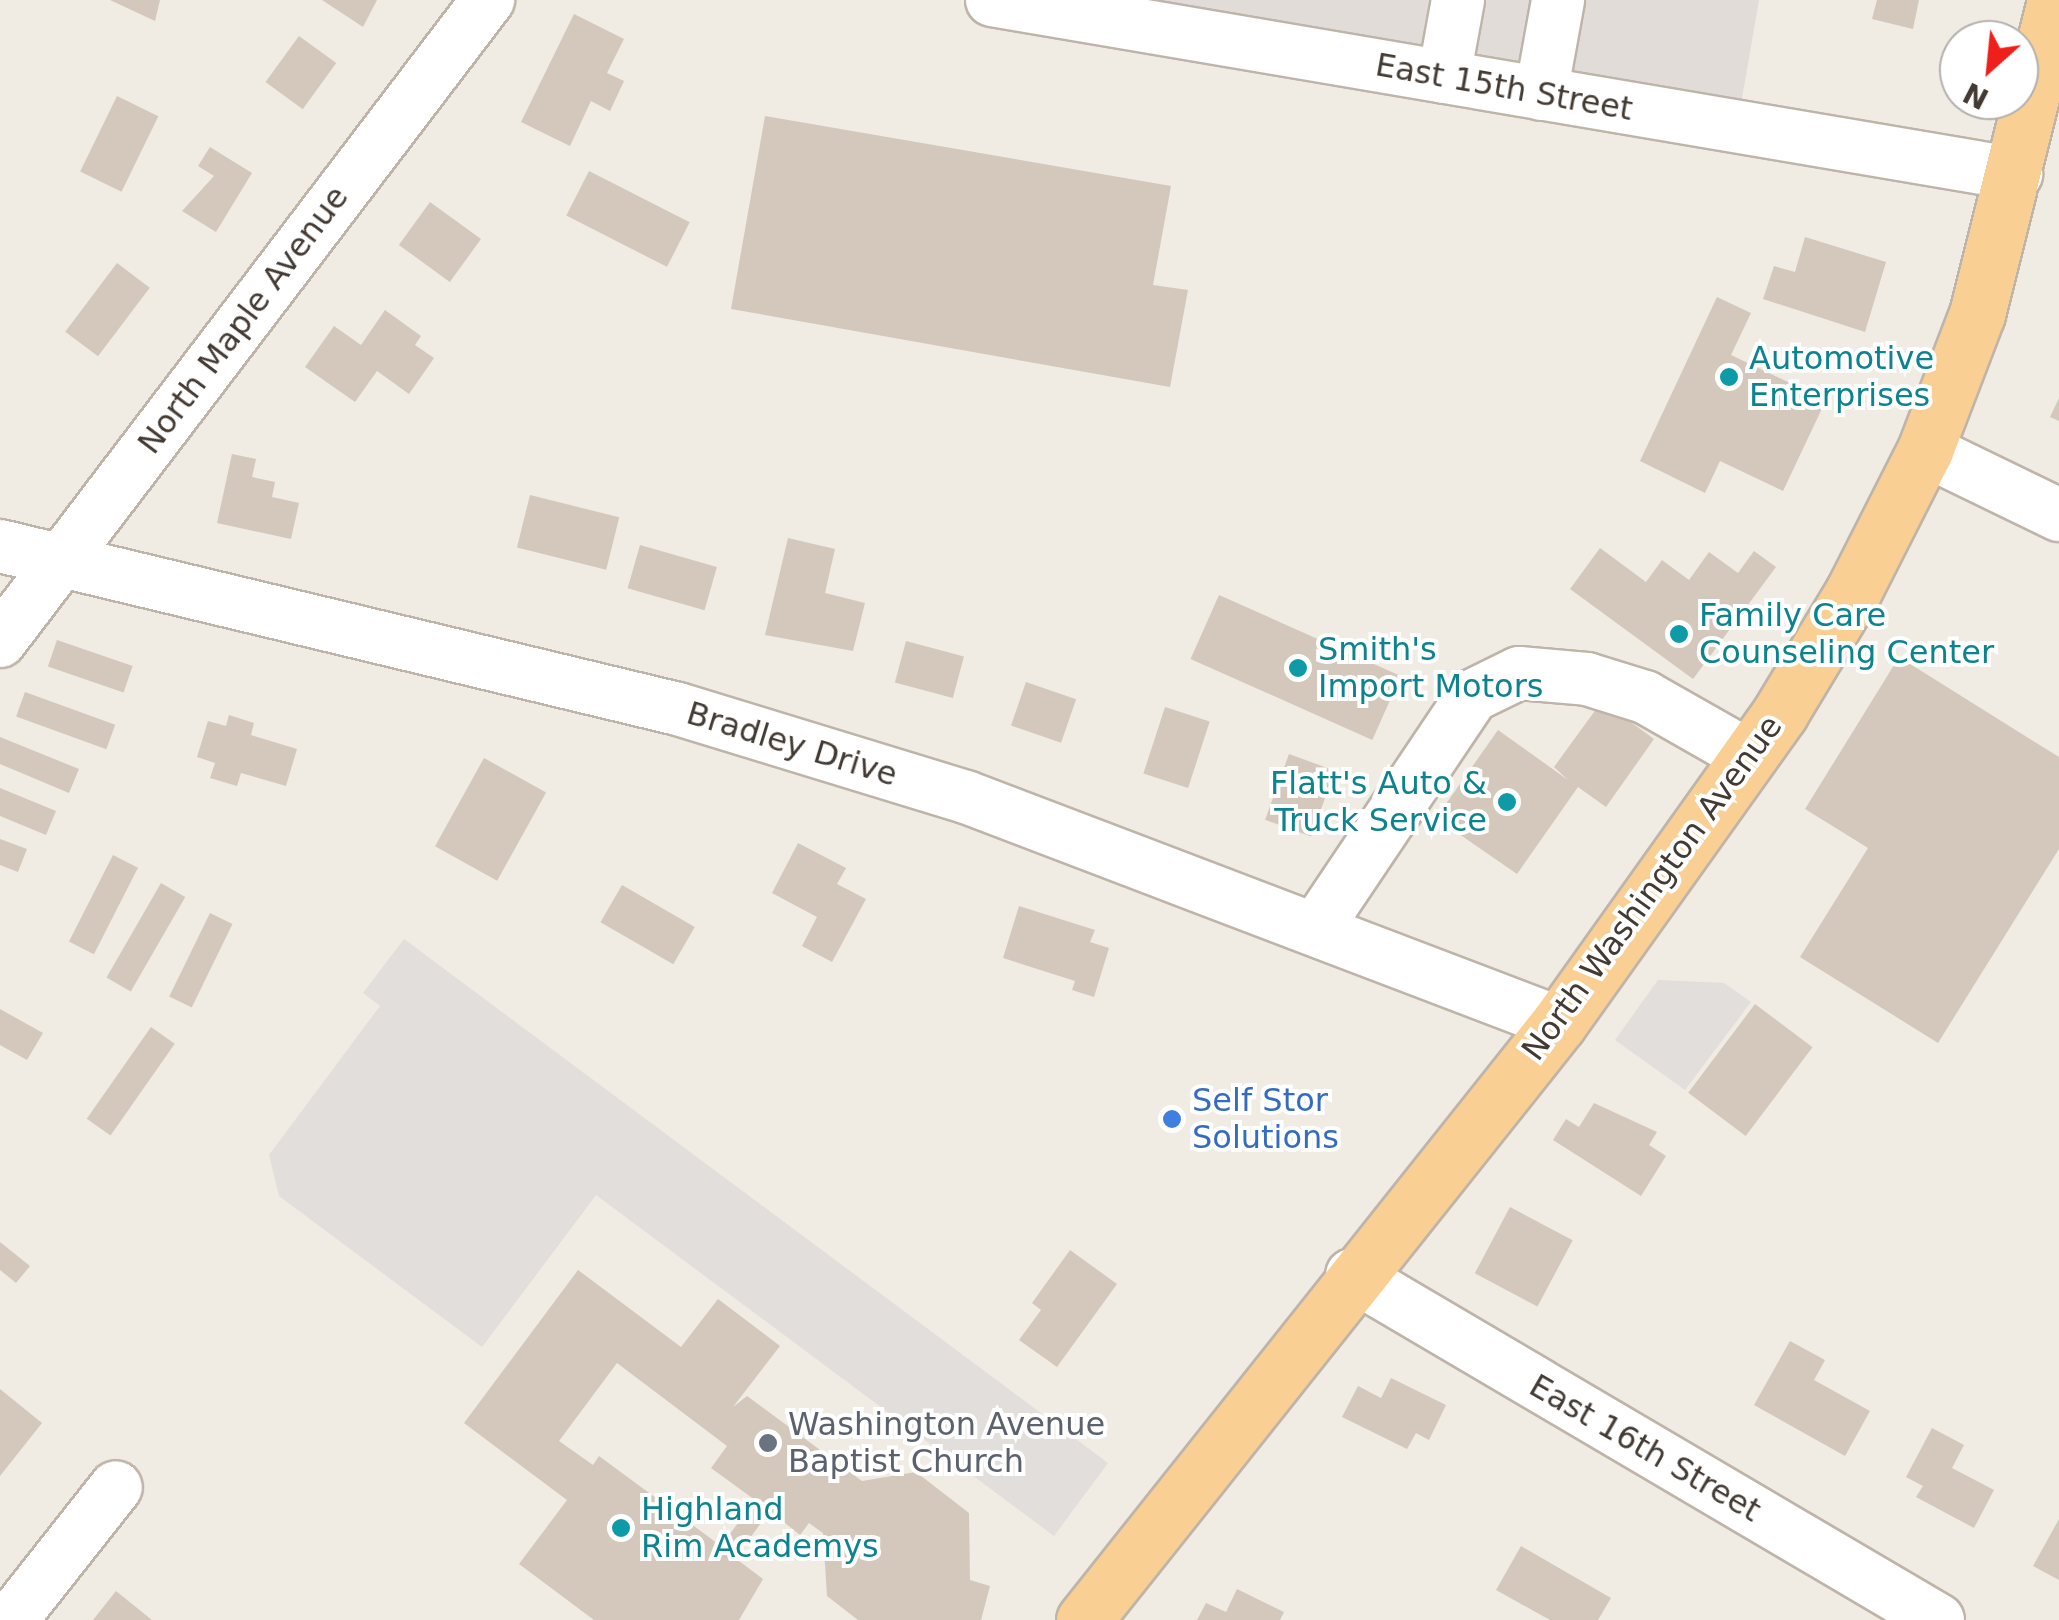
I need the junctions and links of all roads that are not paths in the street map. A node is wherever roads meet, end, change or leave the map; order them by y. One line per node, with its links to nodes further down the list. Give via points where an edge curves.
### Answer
1 (488, 0): 12 (street, North Maple Avenue)
2 (992, 0): 6 (street, East 15th Street)
3 (1458, 0): 6 (street)
4 (1558, 0): 7 (street)
5 (2055, 0): 8 (main road, North Washington Avenue)
6 (1444, 77): 7 (street, East 15th Street)
7 (1541, 94): 8 (street, East 15th Street)
8 (2016, 174): 9 (main road, North Washington Avenue, via 1977,314)
9 (1925, 450): 10 (street); 14 (main road, North Washington Avenue, via 1853,592)
10 (2059, 515)
11 (0, 546): 12 (street, Bradley Drive)
12 (60, 560): 13 (street, North Maple Avenue); 15 (street, Bradley Drive, via 678,710 966,797)
13 (0, 642)
14 (1750, 756): 15 (street, via 1645,696 1588,678 1519,674 1472,696); 16 (main road, North Washington Avenue)
15 (1318, 926): 16 (street, Bradley Drive)
16 (1559, 1023): 17 (main road, North Washington Avenue)
17 (1352, 1275): 20 (main road, North Washington Avenue); 21 (street, East 16th Street)
18 (116, 1487): 19 (street)
19 (11, 1620)
20 (1084, 1620)
21 (1938, 1620)

